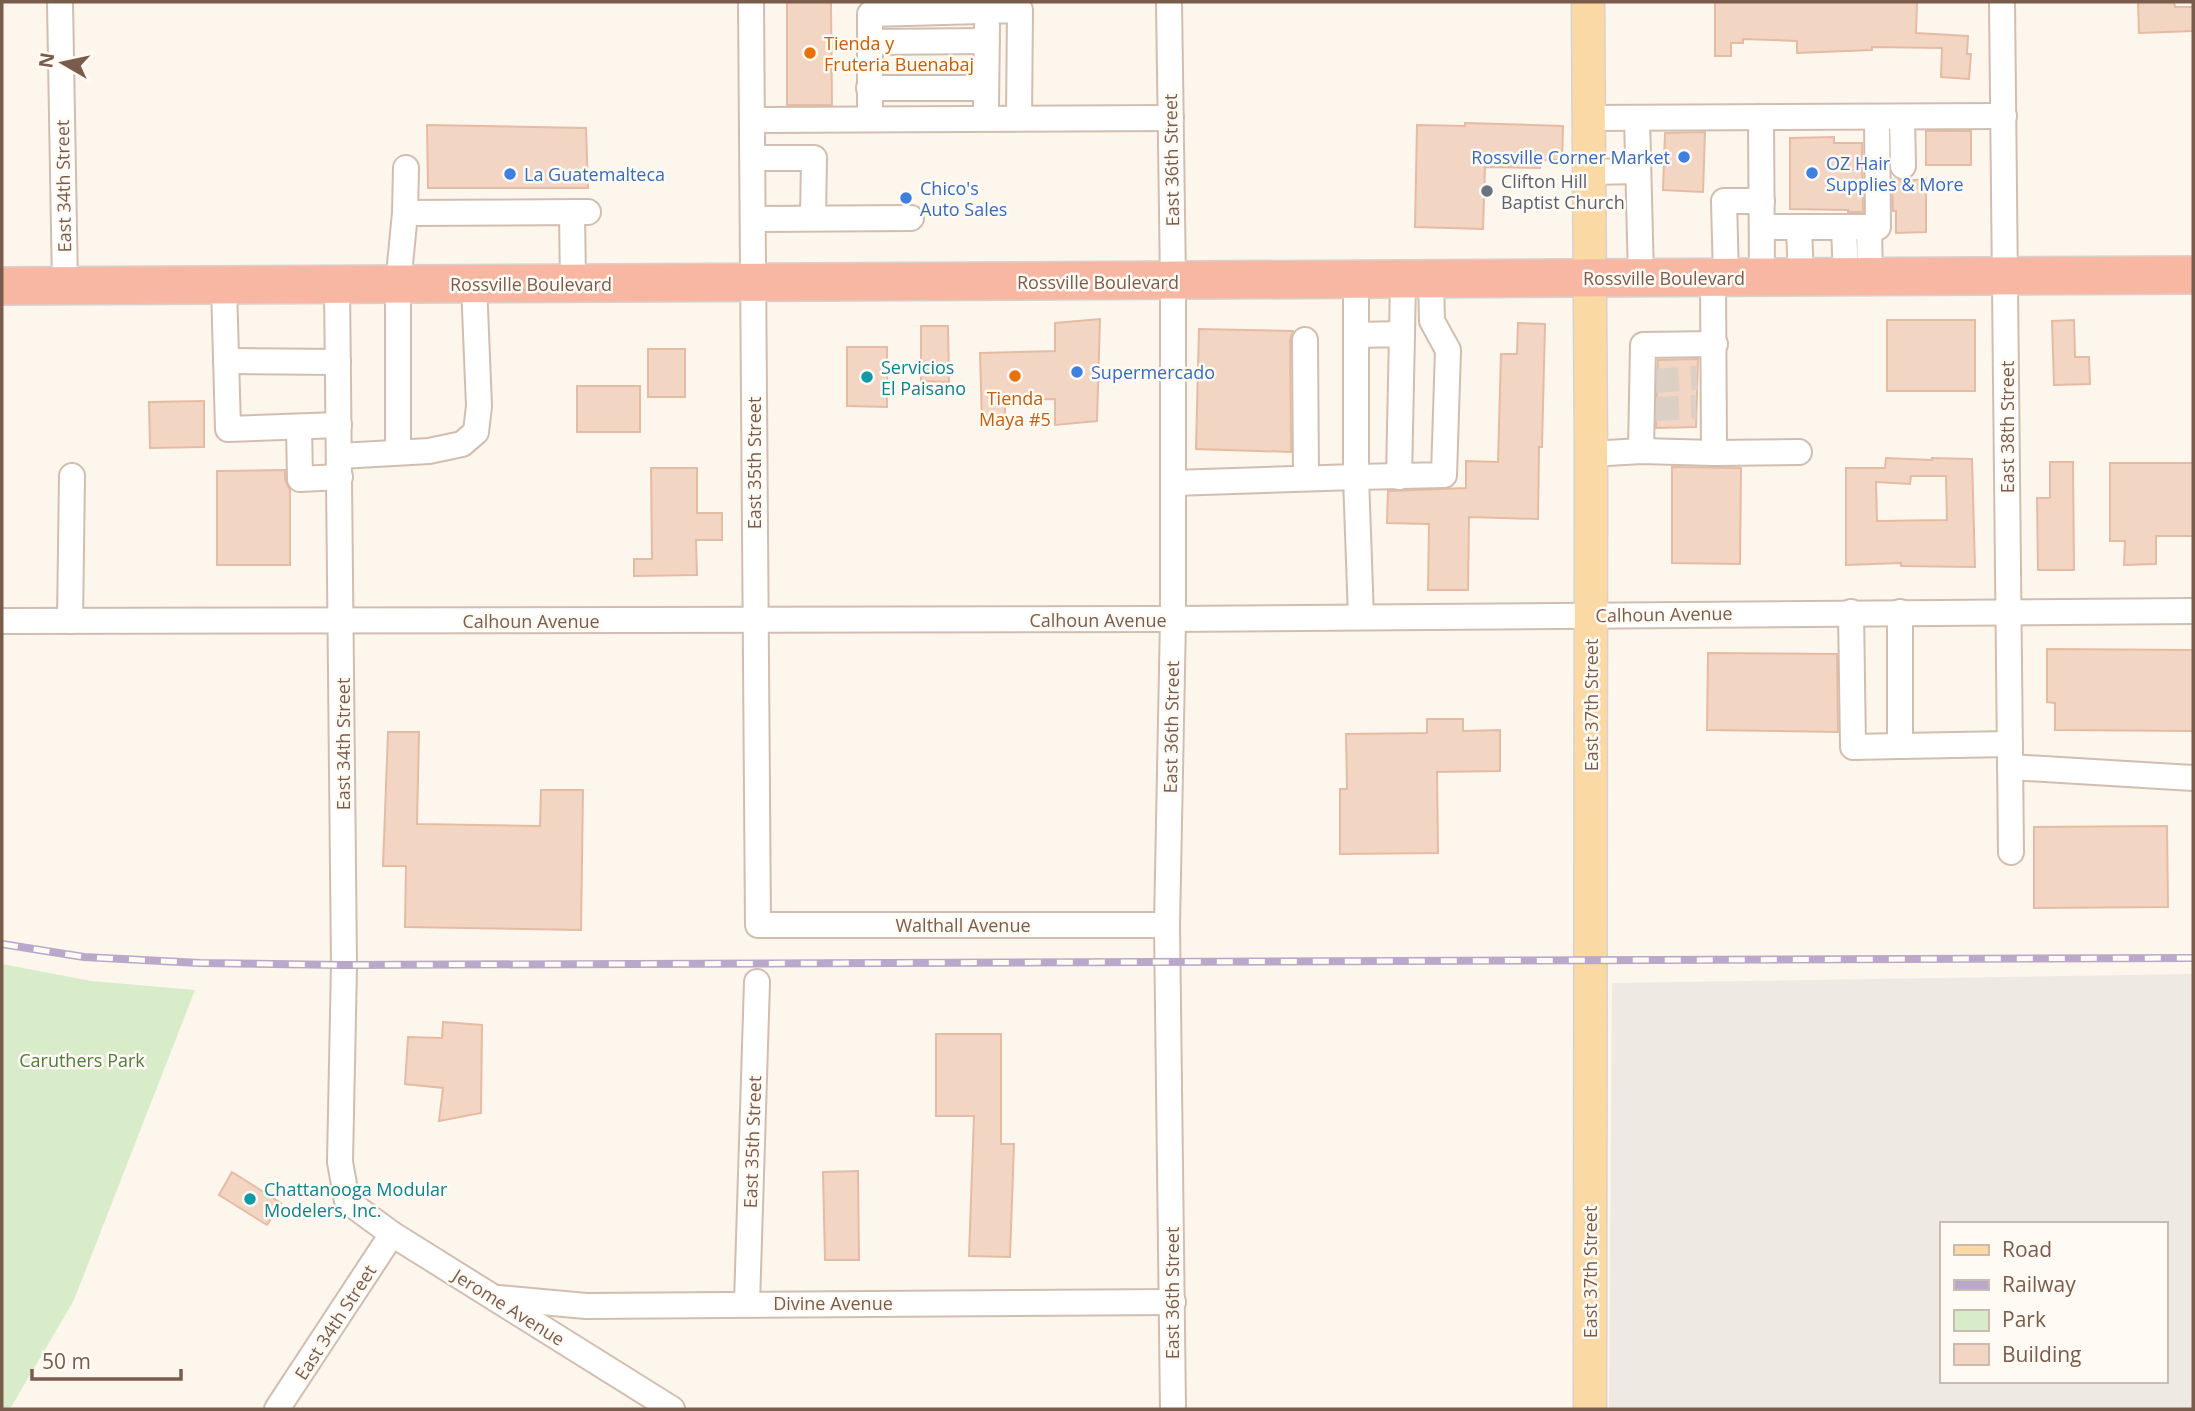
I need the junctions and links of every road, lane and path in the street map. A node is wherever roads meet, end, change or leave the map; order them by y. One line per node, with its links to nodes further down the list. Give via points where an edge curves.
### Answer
1 (60, 2): 54 (street, East 34th Street)
2 (751, 2): 21 (street, East 35th Street)
3 (1169, 2): 17 (street, East 36th Street)
4 (1588, 2): 18 (main road, East 37th Street)
5 (2002, 2): 12 (street, East 38th Street)
6 (940, 7): 7 (street); 9 (street, via 870,14)
7 (988, 11): 8 (street); 16 (street, via 1020,10)
8 (987, 41): 9 (street); 11 (street)
9 (869, 42): 10 (street)
10 (869, 88): 11 (street); 20 (street)
11 (986, 88): 15 (street)
12 (2004, 116): 14 (street); 38 (street, East 38th Street)
13 (1761, 117): 14 (street); 19 (street); 27 (street)
14 (1889, 117): 23 (street); 33 (street, via 1878,227)
15 (986, 118): 16 (street); 20 (street)
16 (1019, 118): 17 (street)
17 (1171, 118): 47 (street, East 36th Street)
18 (1589, 118): 19 (street); 26 (main road, East 37th Street)
19 (1637, 118): 25 (street)
20 (870, 119): 21 (street)
21 (752, 120): 22 (street, East 35th Street)
22 (753, 158): 29 (street, via 814,158); 31 (street, East 35th Street)
23 (1903, 166)
24 (405, 168): 28 (street)
25 (1638, 171): 26 (street); 43 (street)
26 (1590, 172): 42 (main road, East 37th Street)
27 (1762, 201): 35 (street); 36 (street, via 1724,201)
28 (405, 214): 49 (street, via 580,212); 52 (street)
29 (813, 218): 30 (street); 31 (street)
30 (911, 218)
31 (753, 219): 50 (street, East 35th Street)
32 (1844, 227): 33 (street); 34 (street); 41 (street)
33 (1869, 227): 41 (street)
34 (1799, 228): 35 (street); 40 (street)
35 (1762, 230): 36 (street); 44 (street)
36 (1725, 233): 39 (street)
37 (2193, 275): 38 (highway, Rossville Boulevard)
38 (2006, 276): 41 (highway, Rossville Boulevard); 75 (street, East 38th Street)
39 (1719, 277): 43 (highway, Rossville Boulevard); 44 (highway, Rossville Boulevard); 59 (street)
40 (1801, 277): 41 (highway, Rossville Boulevard); 44 (highway, Rossville Boulevard)
41 (1858, 277)
42 (1591, 278): 43 (highway, Rossville Boulevard); 46 (highway, Rossville Boulevard); 68 (main road, East 37th Street)
43 (1641, 278)
44 (1762, 278)
45 (1356, 280): 46 (highway, Rossville Boulevard); 47 (highway, Rossville Boulevard); 57 (street)
46 (1417, 280): 56 (street); 73 (street, via 1448,350 1444,475)
47 (1173, 282): 50 (highway, Rossville Boulevard); 74 (street, East 36th Street)
48 (474, 284): 49 (highway, Rossville Boulevard); 52 (highway, Rossville Boulevard); 64 (street, via 476,432 463,444)
49 (573, 284): 50 (highway, Rossville Boulevard)
50 (754, 284): 85 (street, East 35th Street)
51 (337, 285): 52 (highway, Rossville Boulevard); 55 (highway, Rossville Boulevard); 61 (street, East 34th Street)
52 (398, 285): 64 (street)
53 (2, 286): 54 (highway, Rossville Boulevard)
54 (65, 286): 55 (highway, Rossville Boulevard)
55 (223, 286): 60 (street)
56 (1402, 334): 57 (street); 73 (street)
57 (1356, 335): 72 (street)
58 (1305, 340): 71 (street)
59 (1715, 344): 65 (street, via 1643,345 1649,381); 67 (street, via 1705,377)
60 (226, 362): 61 (street); 63 (street, via 228,429)
61 (338, 362): 62 (street, East 34th Street)
62 (339, 425): 63 (street); 69 (street, East 34th Street)
63 (299, 427): 69 (street, via 300,479)
64 (398, 452): 69 (street)
65 (1642, 452): 67 (street); 68 (street)
66 (1800, 452): 67 (street)
67 (1714, 453)
68 (1591, 454): 79 (main road, East 37th Street)
69 (340, 467): 82 (street, East 34th Street)
70 (72, 477): 84 (street)
71 (1306, 477): 72 (street); 74 (street)
72 (1356, 477): 73 (street); 80 (street)
73 (1399, 477)
74 (1173, 483): 81 (street, East 36th Street)
75 (2009, 610): 76 (street, Calhoun Avenue); 78 (street, Calhoun Avenue); 87 (street, East 38th Street)
76 (2193, 611)
77 (1851, 612): 78 (street, Calhoun Avenue); 79 (street, Calhoun Avenue); 86 (street, via 1853,747)
78 (1900, 612): 86 (street)
79 (1592, 615): 80 (street, Calhoun Avenue); 102 (main road, East 37th Street)
80 (1361, 617): 81 (street, Calhoun Avenue)
81 (1173, 619): 85 (street, Calhoun Avenue); 91 (street, East 36th Street)
82 (342, 620): 84 (street, Calhoun Avenue); 85 (street, Calhoun Avenue); 93 (street, East 34th Street, via 340,1162)
83 (2, 621): 84 (street, Calhoun Avenue)
84 (70, 621)
85 (754, 621): 90 (street, East 35th Street)
86 (1900, 746): 87 (street)
87 (2010, 755): 88 (street); 89 (street, East 38th Street)
88 (2193, 778)
89 (2011, 852)
90 (758, 925): 91 (street, Walthall Avenue)
91 (1167, 925): 96 (street, East 36th Street)
92 (757, 982): 97 (street, East 35th Street)
93 (347, 1201): 94 (street, Jerome Avenue)
94 (393, 1234): 95 (street, Jerome Avenue); 99 (street, East 34th Street)
95 (494, 1297): 97 (street, Divine Avenue, via 586,1306); 98 (street, Jerome Avenue)
96 (1172, 1302): 97 (street, Divine Avenue); 101 (street, East 36th Street)
97 (747, 1303)
98 (646, 1403): 100 (street, Jerome Avenue)
99 (277, 1409)
100 (672, 1409)
101 (1173, 1409)
102 (1590, 1409)

